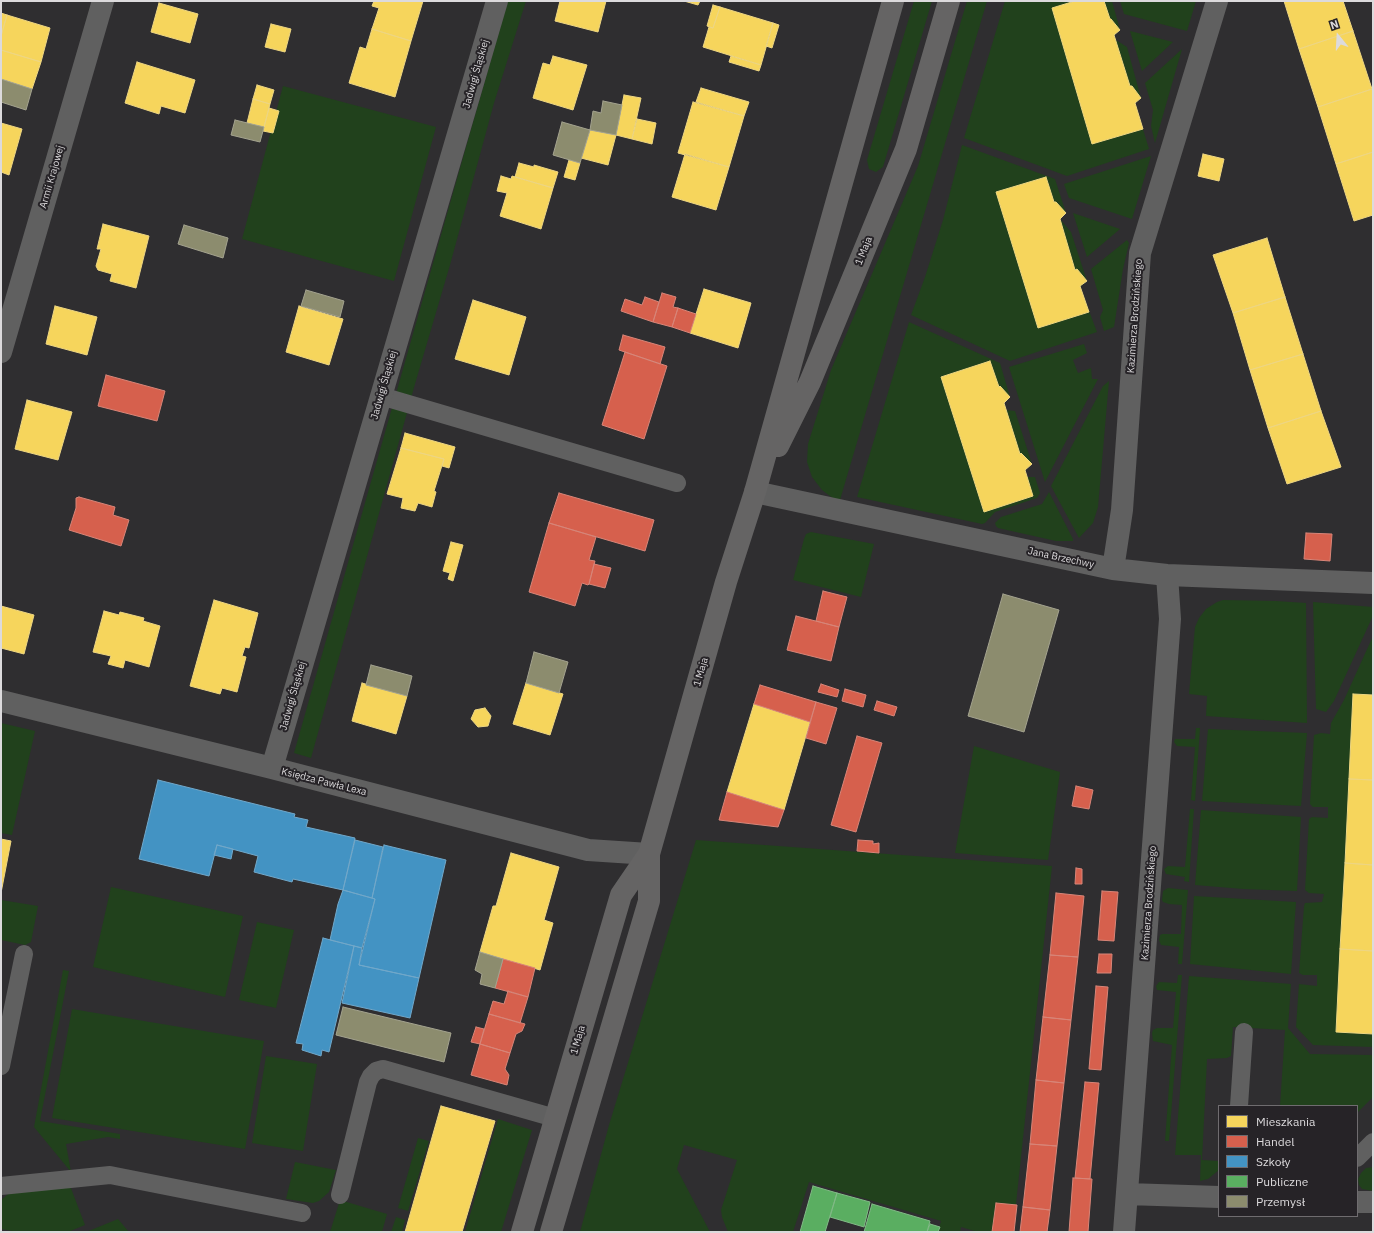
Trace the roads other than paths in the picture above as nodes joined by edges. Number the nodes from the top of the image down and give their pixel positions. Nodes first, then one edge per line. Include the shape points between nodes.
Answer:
1 (103, 1) edge
2 (497, 1) edge
3 (893, 1) edge
4 (949, 1) edge
5 (1217, 1) edge
6 (1, 352) edge
7 (381, 396) junction
8 (677, 482) dead end
9 (755, 492) junction
10 (1113, 569) junction
11 (1167, 575) junction
12 (1373, 583) edge
13 (1, 702) edge
14 (272, 768) junction
15 (649, 854) junction
16 (24, 954) dead end
17 (1244, 1032) dead end
18 (1, 1066) edge
19 (1239, 1105) edge
20 (555, 1118) junction
21 (1373, 1142) edge
22 (1358, 1157) edge
23 (1, 1186) edge
24 (1127, 1194) junction
25 (340, 1195) dead end
26 (1218, 1197) edge
27 (1358, 1202) edge
28 (1373, 1202) edge
29 (302, 1213) dead end
30 (522, 1232) edge
31 (551, 1232) edge
32 (1124, 1232) edge

1 - 6 street, Armii Krajowej
2 - 7 street, Jadwigi Śląskiej
3 - 9 main road, 1 Maja
4 - 9 main road, 1 Maja via 906,149 810,382
5 - 10 street, Kazimierza Brodzińskiego via 1140,253 1122,510
7 - 8 lane
7 - 14 street, Jadwigi Śląskiej
9 - 10 street, Jana Brzechwy
9 - 15 main road, 1 Maja via 726,582
10 - 11 street, Jana Brzechwy
11 - 12 street, Jana Brzechwy
11 - 24 street, Kazimierza Brodzińskiego via 1170,619
13 - 14 street, Księdza Pawła Lexa
14 - 15 street, Księdza Pawła Lexa via 588,850
15 - 20 main road, 1 Maja via 620,895
15 - 31 main road, 1 Maja via 649,901
16 - 18 lane
17 - 19 lane
20 - 25 lane via 383,1069 376,1071 368,1082
20 - 30 main road, 1 Maja
21 - 22 lane
23 - 29 lane via 110,1175
24 - 26 street
24 - 32 street, Kazimierza Brodzińskiego
27 - 28 street

